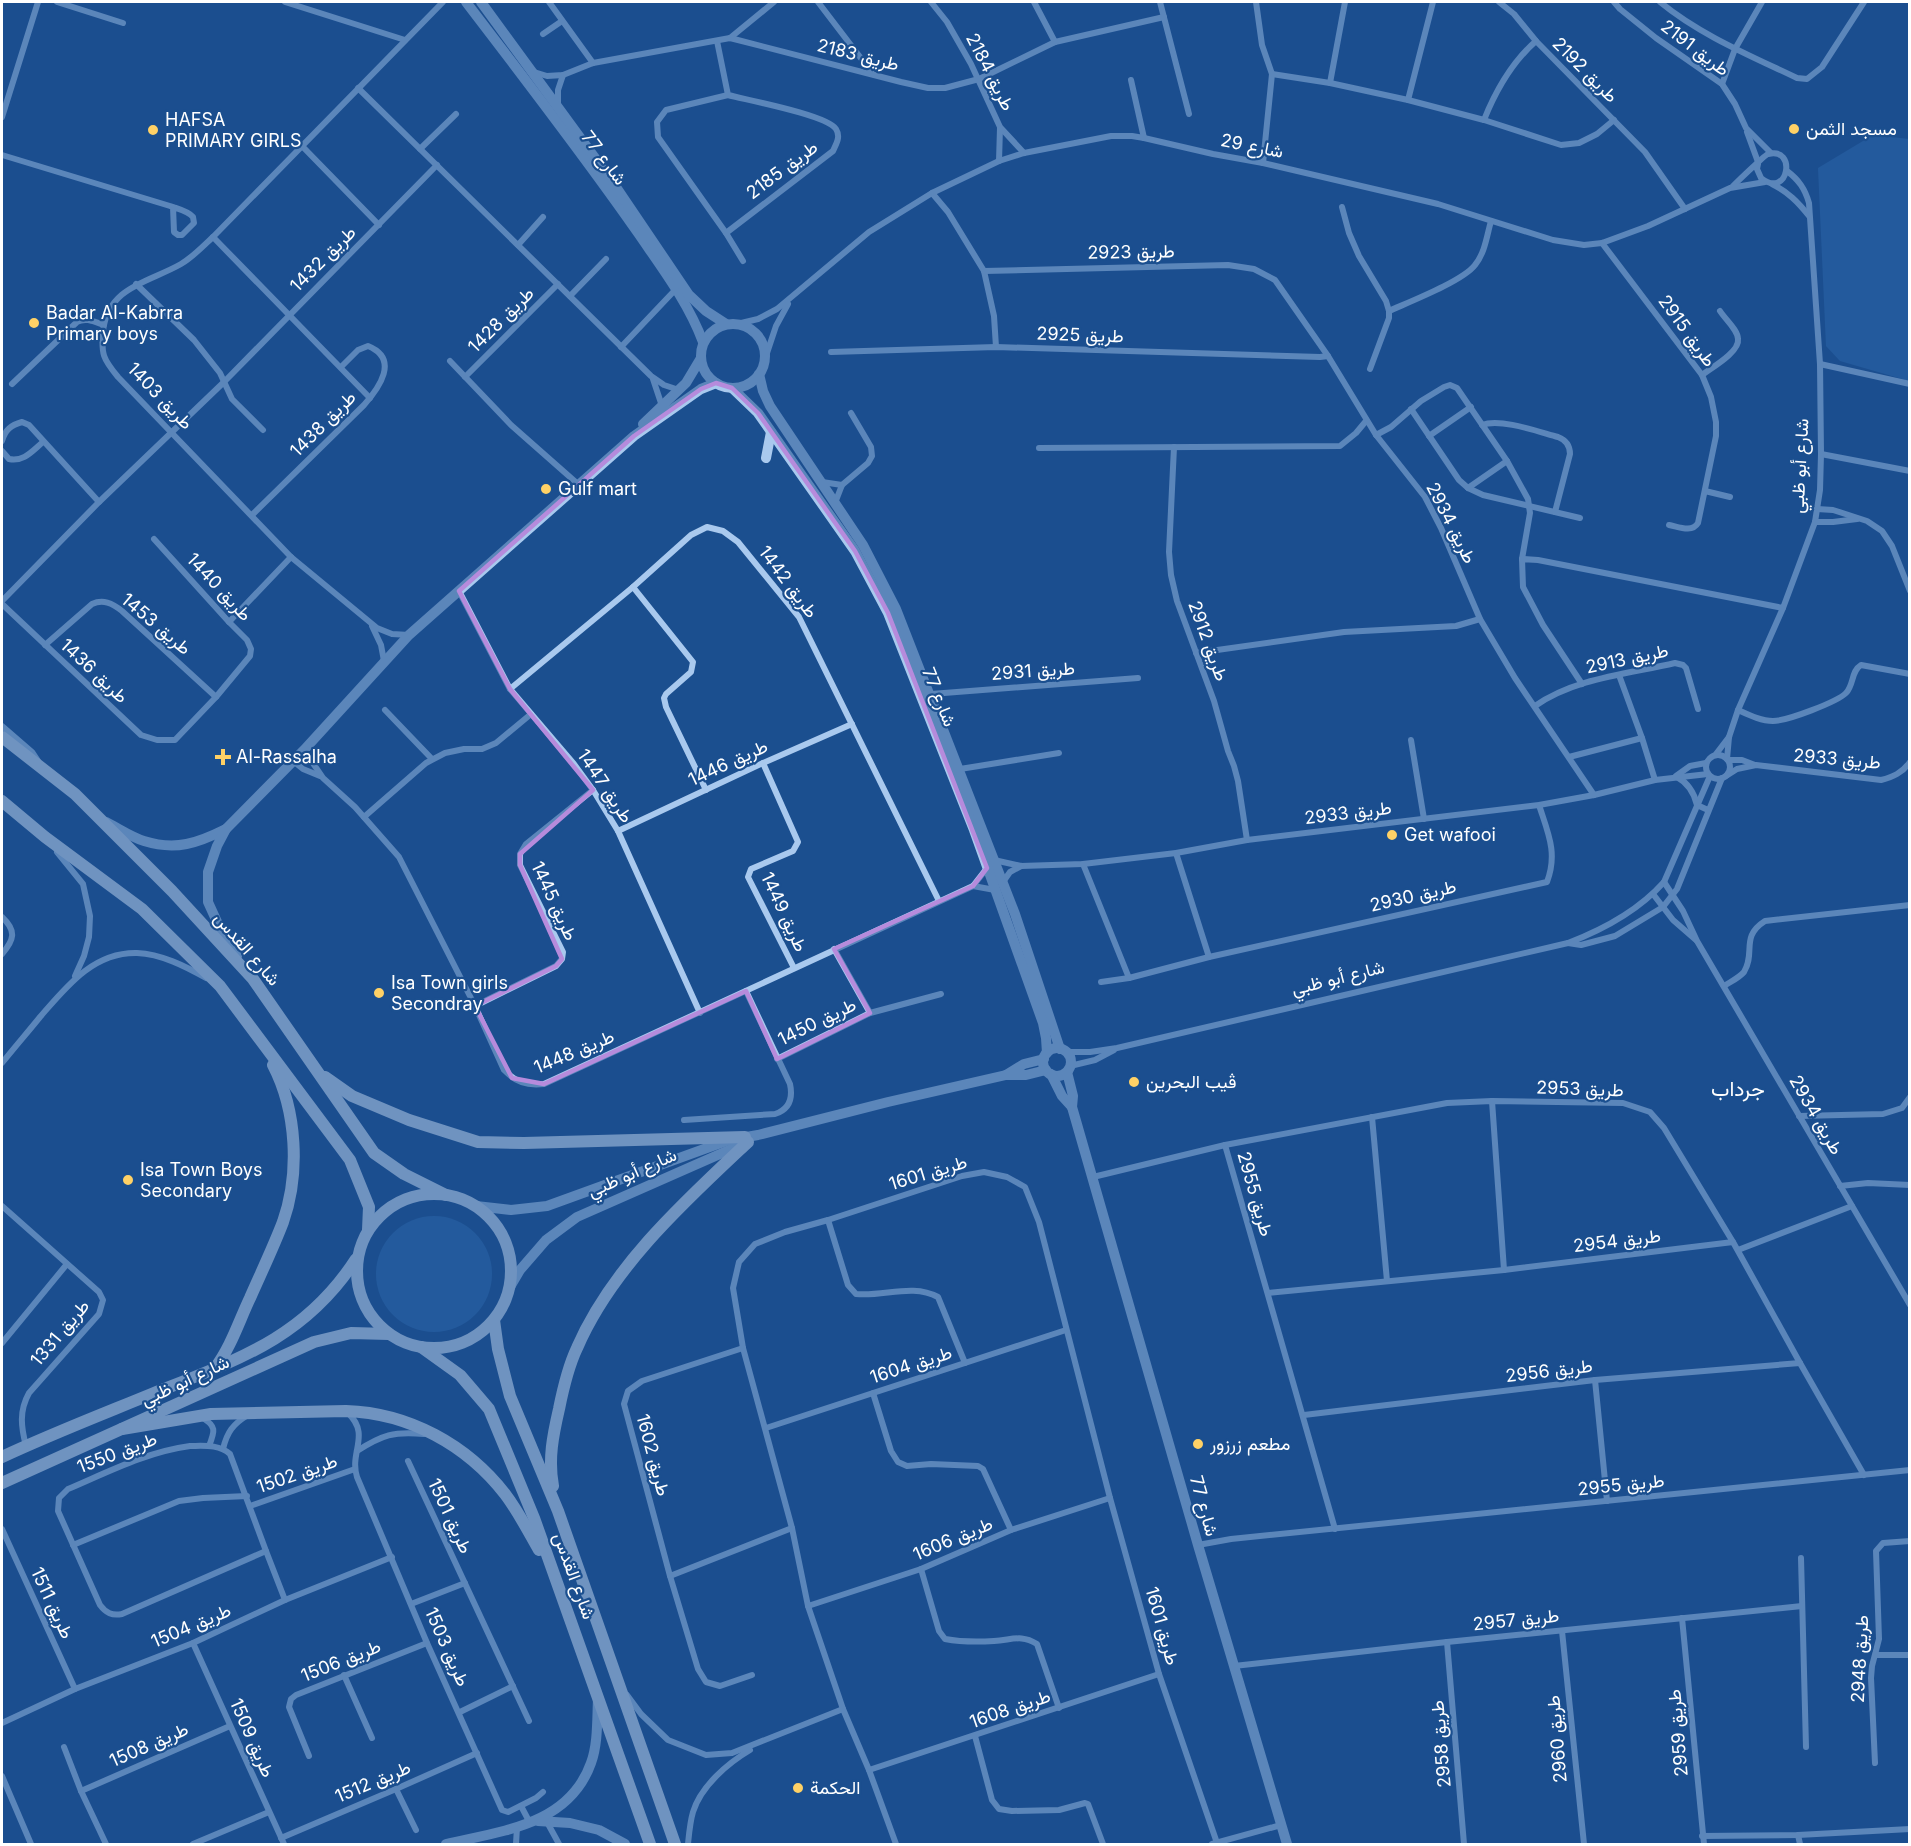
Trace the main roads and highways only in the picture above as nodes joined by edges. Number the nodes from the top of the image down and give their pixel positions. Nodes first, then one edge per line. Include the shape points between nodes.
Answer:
1 (2, 737) edge
2 (2, 801) edge
3 (262, 1043) junction
4 (318, 1071) junction
5 (446, 1195) junction
6 (368, 1230) junction
7 (358, 1255) junction
8 (494, 1320) junction
9 (389, 1334) junction
10 (421, 1347) junction
11 (214, 1369) junction
12 (122, 1429) junction
13 (2, 1457) edge
14 (2, 1483) edge
15 (558, 1511) junction
16 (556, 1581) junction
17 (650, 1845) edge
18 (675, 1845) edge

1 - 4 main road, شارع القدس via 75,794 174,894 253,979
2 - 3 main road via 142,909 220,986
3 - 6 main road via 350,1160 369,1207
3 - 11 main road via 276,1070 290,1119 294,1160 291,1190 272,1248 227,1349
4 - 5 main road, شارع القدس via 374,1153 404,1174
4 - 15 main road via 371,1104 478,1142 750,1138 667,1221 621,1273 597,1308 576,1349 552,1441 550,1470
5 - 6 main road via 428,1194 394,1205
5 - 8 main road via 476,1206 493,1222 505,1242 511,1264 510,1287
6 - 7 main road
7 - 9 main road via 362,1299 375,1322
7 - 11 main road, شارع أبو ظبي via 333,1290 302,1321 263,1346
8 - 10 main road via 480,1334 462,1343 442,1348
8 - 15 main road, شارع القدس via 510,1396
9 - 10 main road
9 - 12 main road, شارع أبو ظبي via 351,1333 314,1342
10 - 16 main road, شارع القدس via 460,1375 489,1409
11 - 13 main road, شارع أبو ظبي
12 - 14 main road, شارع أبو ظبي
12 - 16 main road via 198,1415 346,1411 412,1424 476,1462 507,1496
15 - 18 main road, شارع القدس
16 - 17 main road, شارع القدس

